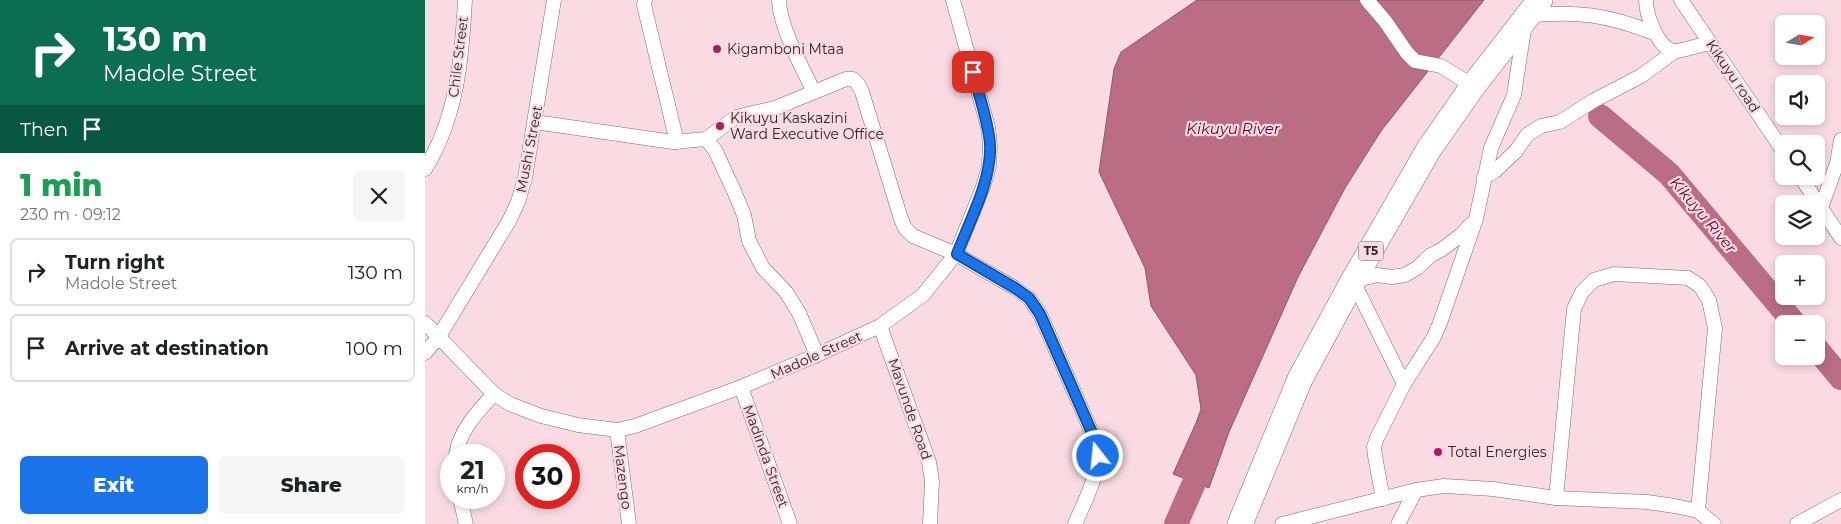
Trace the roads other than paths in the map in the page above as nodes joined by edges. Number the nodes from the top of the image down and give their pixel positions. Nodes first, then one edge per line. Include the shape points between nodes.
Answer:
1 (465, 0) edge
2 (554, 0) edge
3 (645, 0) edge
4 (779, 0) edge
5 (953, 0) edge
6 (1367, 0) edge
7 (1646, 0) edge
8 (1681, 0) edge
9 (1533, 8) edge
10 (1654, 33) junction
11 (1710, 43) junction
12 (1675, 51) junction
13 (1473, 86) junction
14 (813, 92) junction
15 (535, 122) junction
16 (706, 139) junction
17 (1775, 139) edge
18 (1841, 140) edge
19 (677, 142) junction
20 (1839, 163) edge
21 (425, 169) edge
22 (1484, 177) junction
23 (1825, 198) edge
24 (1825, 214) edge
25 (1476, 218) junction
26 (1841, 238) edge
27 (957, 254) junction
28 (1353, 282) junction
29 (425, 324) edge
30 (880, 326) junction
31 (438, 338) junction
32 (425, 353) edge
33 (817, 355) junction
34 (1404, 384) junction
35 (741, 387) junction
36 (494, 394) junction
37 (617, 430) junction
38 (459, 444) edge
39 (1416, 490) junction
40 (1556, 498) junction
41 (1383, 499) junction
42 (1841, 500) edge
43 (463, 509) edge
44 (1698, 511) junction
45 (466, 524) edge
46 (629, 524) edge
47 (790, 524) edge
48 (930, 524) edge
49 (1075, 524) edge
50 (1240, 524) edge
51 (1282, 524) edge
52 (1398, 524) edge
53 (1714, 524) edge
54 (1797, 524) edge

1 - 21 street, Chile Street via 460,68 450,113
2 - 15 street, Mushi Street
3 - 19 street
4 - 14 street via 779,11
5 - 27 street, Madole Street via 990,145 983,187
6 - 13 street via 1415,61 1441,66
7 - 10 street
8 - 11 street, Kikuyu road
9 - 10 street via 1601,16
9 - 13 highway, T5
9 - 22 street via 1514,95 1491,148
10 - 12 street via 1667,48
11 - 12 street
11 - 17 street, Kikuyu road
12 - 22 street via 1641,76 1560,122 1541,126 1527,135 1516,151
13 - 28 highway, T5 via 1429,149
14 - 16 street via 775,108 736,117
14 - 27 street via 846,79 853,79 858,84 905,228 913,236
15 - 19 street
15 - 31 street, Mushi Street via 518,202
16 - 19 street
16 - 33 street via 715,150 734,191 744,215 749,241 763,268 786,292 799,313
18 - 20 street
20 - 23 street
22 - 25 street
24 - 26 street
25 - 28 street via 1461,235 1405,275 1377,275
25 - 34 street via 1441,323
27 - 30 street, Madole Street via 923,295
27 - 49 street via 1029,298 1040,314 1096,442 1096,473
28 - 34 street
28 - 50 highway, T5 via 1299,378
29 - 31 street, Madole Street
30 - 33 street, Madole Street
30 - 48 street, Mavunde Road via 929,462 932,481
31 - 32 street, Mushi Street
31 - 36 street, Madole Street
33 - 35 street, Madole Street
34 - 41 street via 1374,447
35 - 37 street, Madole Street
35 - 47 street, Madinda Street
36 - 37 street, Madole Street via 541,416 578,426
36 - 38 street via 472,417
37 - 46 street, Mazengo
39 - 40 street via 1444,486
39 - 41 street
39 - 52 street
40 - 44 street via 1647,502
40 - 44 street via 1575,309 1582,292 1594,280 1614,274 1687,278 1700,286 1709,300 1715,328
41 - 51 street
42 - 54 street
43 - 45 street
44 - 53 street

